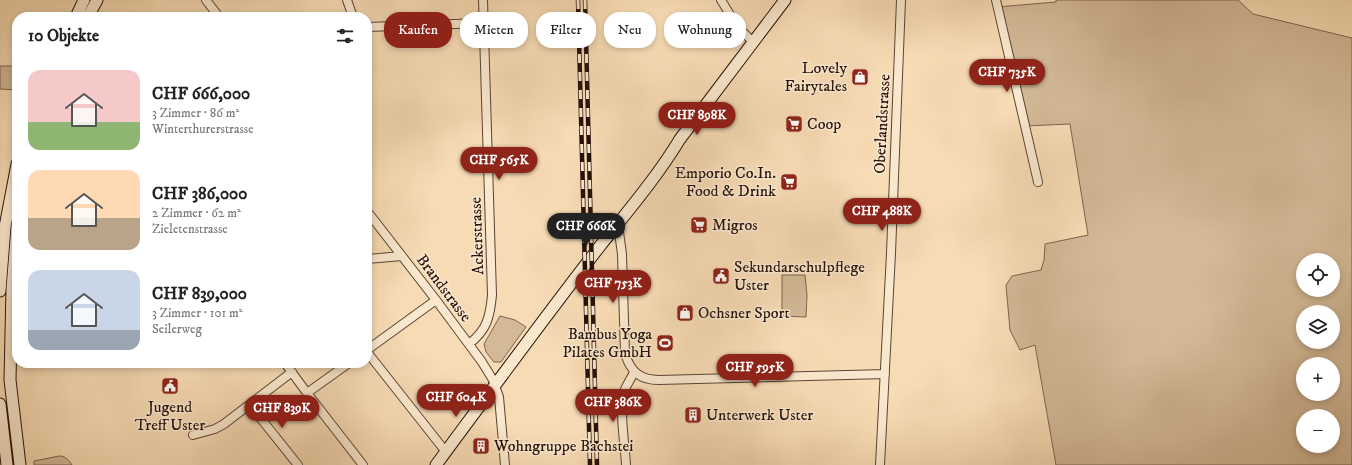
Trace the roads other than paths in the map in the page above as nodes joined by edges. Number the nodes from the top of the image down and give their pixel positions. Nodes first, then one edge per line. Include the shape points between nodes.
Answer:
1 (84, 0) edge
2 (97, 0) edge
3 (206, 0) edge
4 (347, 0) edge
5 (483, 0) edge
6 (721, 0) edge
7 (785, 0) edge
8 (901, 0) edge
9 (996, 0) edge
10 (78, 12) edge
11 (91, 12) edge
12 (215, 12) edge
13 (351, 12) edge
14 (484, 12) edge
15 (460, 24) edge
16 (372, 27) edge
17 (754, 42) junction
18 (485, 48) edge
19 (1038, 182) dead end
20 (12, 186) edge
21 (372, 217) edge
22 (618, 225) junction
23 (3, 227) edge
24 (402, 256) junction
25 (372, 259) edge
26 (0, 292) edge
27 (436, 300) junction
28 (12, 334) edge
29 (469, 344) junction
30 (372, 347) edge
31 (372, 357) edge
32 (289, 368) edge
33 (342, 368) edge
34 (292, 372) junction
35 (634, 372) junction
36 (885, 374) junction
37 (496, 385) junction
38 (307, 393) junction
39 (0, 404) edge
40 (250, 405) junction
41 (193, 435) dead end
42 (446, 452) junction
43 (7, 465) edge
44 (20, 465) edge
45 (298, 465) edge
46 (363, 465) edge
47 (436, 465) edge
48 (505, 465) edge
49 (626, 465) edge
50 (880, 465) edge

1 - 10 main road
2 - 11 main road
3 - 12 street
4 - 13 street
5 - 14 street, Ackerstrasse
6 - 17 street via 737,26
7 - 17 main road
8 - 36 street, Oberlandstrasse
9 - 19 street
15 - 16 street
17 - 22 main road
18 - 29 street, Ackerstrasse via 492,295 488,322
20 - 23 main road
21 - 24 street, Brandstrasse
22 - 35 street via 622,254 624,349 627,361
22 - 37 main road
23 - 26 main road
24 - 25 street
24 - 27 street, Brandstrasse
27 - 29 street, Brandstrasse
27 - 30 street
28 - 44 main road via 10,380
29 - 37 street, Brandstrasse
31 - 42 street
32 - 34 street
33 - 38 street
34 - 38 street
34 - 40 street
35 - 36 street via 646,379 659,380
35 - 49 street via 624,397
36 - 50 street, Oberlandstrasse
37 - 42 main road
37 - 48 street
38 - 46 street
39 - 43 main road
40 - 41 street via 215,429
40 - 45 street
42 - 47 main road

